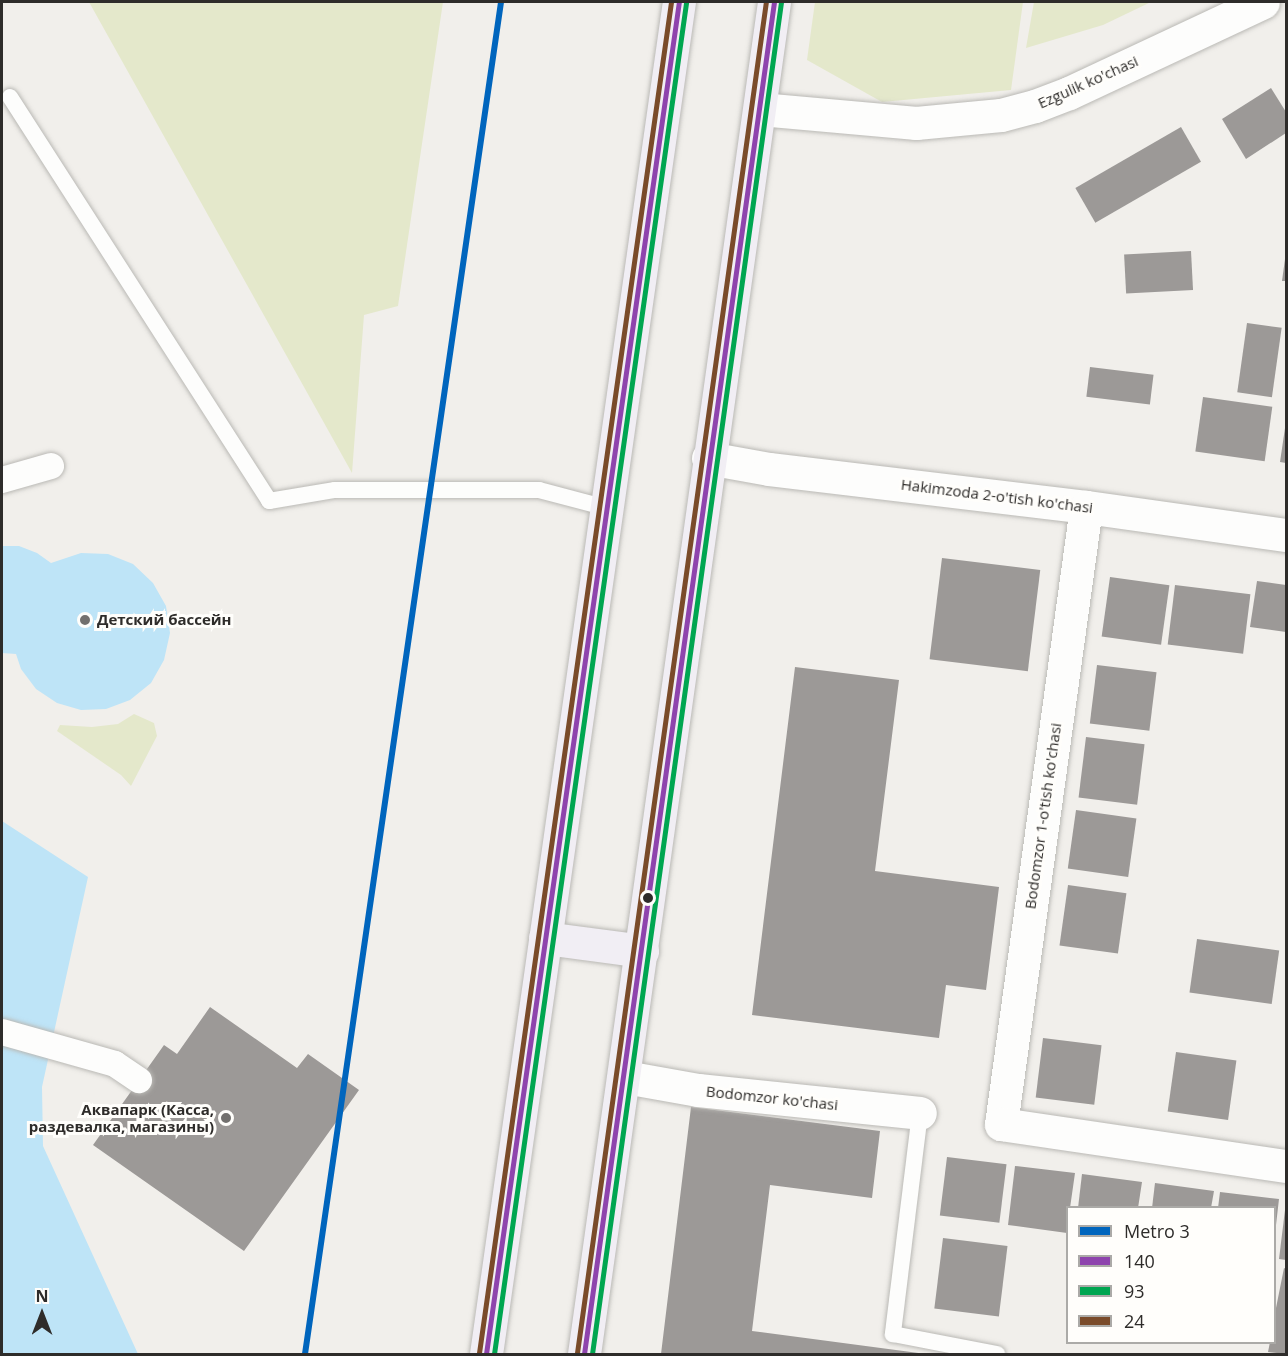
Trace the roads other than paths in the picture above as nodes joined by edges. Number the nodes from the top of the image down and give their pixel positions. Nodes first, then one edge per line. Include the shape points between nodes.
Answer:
1 (679, 2) edge
2 (774, 2) edge
3 (1263, 2) edge
4 (10, 97) dead end
5 (760, 110) junction
6 (708, 458) junction
7 (51, 466) dead end
8 (2, 480) edge
9 (607, 507) junction
10 (1086, 507) junction
11 (1287, 535) edge
12 (545, 938) junction
13 (642, 951) junction
14 (2, 1032) edge
15 (625, 1077) junction
16 (140, 1080) dead end
17 (920, 1113) joint
18 (1287, 1166) edge
19 (486, 1354) edge
20 (584, 1354) edge
21 (997, 1354) edge

1 - 9 main road
2 - 5 main road
3 - 5 street, Ezgulik ko'chasi via 1069,93 1001,115 916,123
4 - 9 lane via 269,501 335,490 539,490
5 - 6 main road
6 - 10 street, Hakimzoda 2-o'tish ko'chasi via 769,469
6 - 13 main road
7 - 8 street
9 - 12 main road
10 - 11 street, Hakimzoda 2-o'tish ko'chasi
10 - 18 street, Bodomzor 1-o'tish ko'chasi via 1003,1125
12 - 13 main road
12 - 19 main road
13 - 15 main road
14 - 16 street via 115,1064
15 - 17 street, Bodomzor ko'chasi via 698,1090
15 - 20 main road
17 - 21 lane via 893,1334

